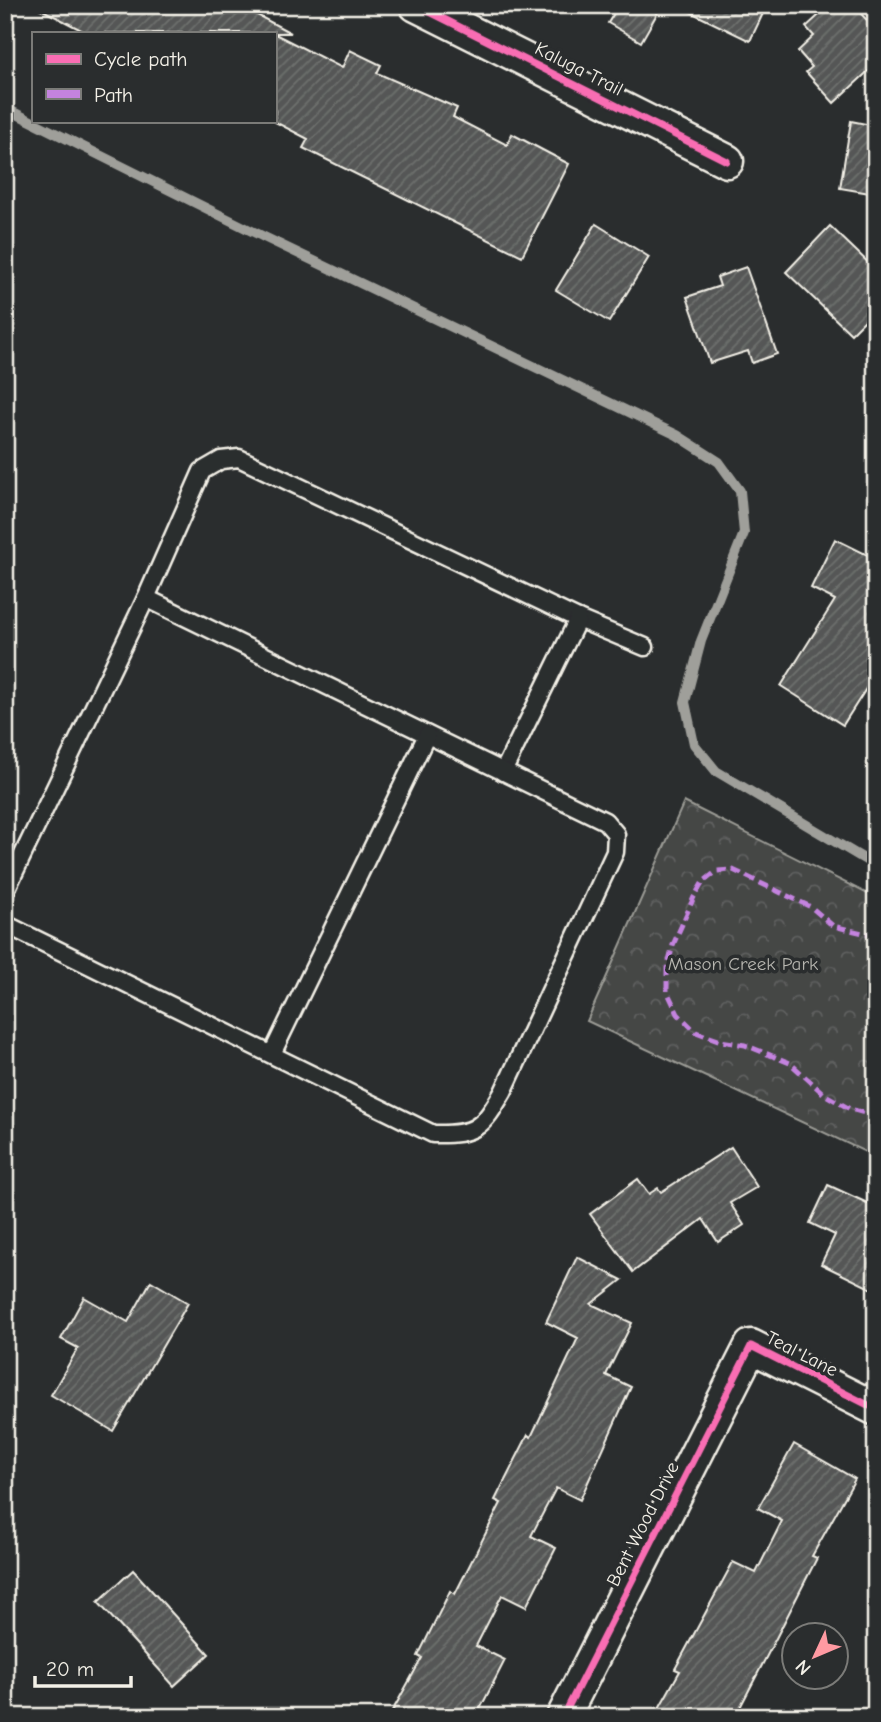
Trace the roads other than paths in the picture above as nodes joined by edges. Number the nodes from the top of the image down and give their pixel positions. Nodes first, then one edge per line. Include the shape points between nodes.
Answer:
1 (416, 5) edge
2 (727, 161) dead end
3 (146, 598) junction
4 (578, 619) junction
5 (645, 647) dead end
6 (427, 735) junction
7 (503, 772) junction
8 (5, 892) edge
9 (5, 924) edge
10 (272, 1054) junction
11 (751, 1346) joint
12 (876, 1409) edge
13 (564, 1717) edge

1 - 2 street, Kaluga Trail
3 - 4 lane via 202,471 221,460 239,458
3 - 6 lane
3 - 8 lane
4 - 5 lane
4 - 7 lane
6 - 7 lane
6 - 10 lane
7 - 10 lane via 605,821 615,834 615,852 485,1123 459,1135 433,1134
9 - 10 lane
11 - 12 street, Teal Lane
11 - 13 street, Bent Wood Drive

